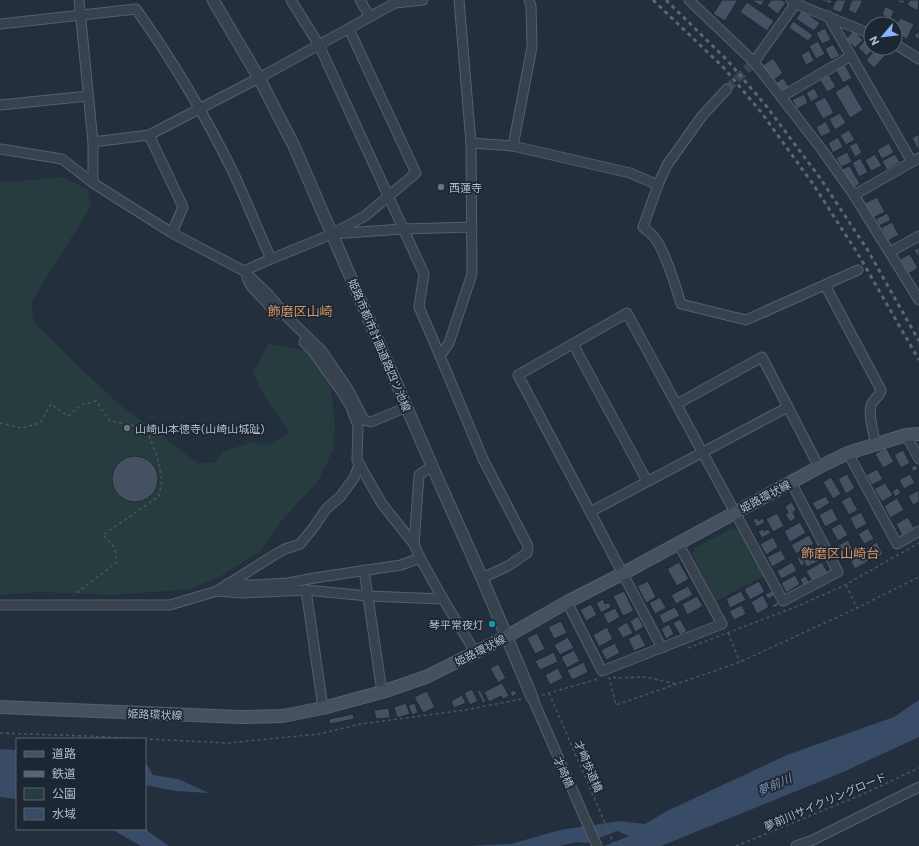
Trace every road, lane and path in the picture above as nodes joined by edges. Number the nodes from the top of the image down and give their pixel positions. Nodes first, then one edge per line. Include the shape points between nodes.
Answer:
1 (78, 0) edge
2 (214, 0) edge
3 (291, 0) edge
4 (360, 0) edge
5 (423, 0) edge
6 (459, 0) edge
7 (529, 0) edge
8 (690, 0) edge
9 (795, 1) edge
10 (80, 15) junction
11 (828, 16) junction
12 (370, 17) junction
13 (0, 24) edge
14 (349, 29) junction
15 (863, 31) edge
16 (319, 45) junction
17 (903, 49) edge
18 (851, 56) junction
19 (919, 59) edge
20 (754, 62) junction
21 (259, 78) junction
22 (727, 89) tunnel mouth
23 (88, 96) junction
24 (781, 97) junction
25 (0, 105) edge
26 (200, 109) junction
27 (149, 135) junction
28 (93, 142) junction
29 (471, 143) junction
30 (513, 146) junction
31 (0, 149) edge
32 (915, 160) edge
33 (93, 183) junction
34 (658, 185) junction
35 (854, 195) junction
36 (389, 196) junction
37 (472, 227) junction
38 (402, 229) junction
39 (172, 233) junction
40 (332, 234) junction
41 (919, 236) edge
42 (890, 252) junction
43 (271, 259) junction
44 (858, 270) dead end
45 (244, 271) junction
46 (825, 285) junction
47 (919, 300) edge
48 (573, 344) junction
49 (440, 356) junction
50 (677, 404) junction
51 (407, 407) junction
52 (788, 407) junction
53 (0, 423) edge
54 (919, 434) edge
55 (906, 435) junction
56 (876, 444) junction
57 (703, 452) junction
58 (848, 453) junction
59 (919, 458) edge
60 (359, 465) junction
61 (432, 466) junction
62 (819, 467) junction
63 (647, 481) junction
64 (791, 482) junction
65 (590, 512) junction
66 (735, 512) junction
67 (919, 531) edge
68 (678, 543) junction
69 (919, 543) edge
70 (414, 544) junction
71 (420, 558) junction
72 (364, 570) junction
73 (622, 574) junction
74 (919, 577) edge
75 (482, 578) junction
76 (227, 584) junction
77 (845, 585) junction
78 (288, 587) junction
79 (306, 590) junction
80 (217, 591) junction
81 (368, 596) junction
82 (443, 600) junction
83 (567, 602) junction
84 (0, 605) edge
85 (69, 606) junction
86 (857, 608) junction
87 (728, 633) junction
88 (506, 637) junction
89 (662, 648) junction
90 (684, 650) dead end
91 (475, 652) junction
92 (740, 662) junction
93 (616, 673) dead end
94 (609, 676) junction
95 (678, 685) junction
96 (382, 692) junction
97 (549, 693) junction
98 (532, 697) junction
99 (0, 707) edge
100 (322, 708) junction
101 (0, 733) edge
102 (126, 738) edge
103 (146, 739) edge
104 (919, 768) edge
105 (919, 788) edge
106 (815, 843) edge
107 (597, 846) edge
108 (614, 846) edge
109 (736, 846) edge
110 (796, 846) edge

1 - 10 street
2 - 21 street, 姫路市都市計画道路四ツ池線
3 - 16 street
4 - 12 street
5 - 12 street via 395,3
6 - 29 street
7 - 30 street via 532,47
8 - 20 street
9 - 11 street
9 - 20 street
10 - 13 street
10 - 23 street
10 - 26 street via 136,9 165,50
11 - 15 street
11 - 18 street
12 - 14 street
14 - 16 street
14 - 36 street via 416,173
16 - 21 street
16 - 36 street
17 - 19 street
18 - 24 street
18 - 32 street
20 - 24 street
21 - 26 street
21 - 40 street, 姫路市都市計画道路四ツ池線 via 294,146
22 - 34 street via 702,116 671,158
23 - 25 street
23 - 28 street
24 - 35 street
26 - 27 street
26 - 43 street via 233,172
27 - 28 street
27 - 39 street via 183,208
28 - 33 street
29 - 30 street
29 - 37 street
30 - 34 street via 630,174
31 - 33 street via 62,159
32 - 35 street
33 - 39 street
34 - 46 street via 643,226 655,237 662,250 681,304 746,320
35 - 42 street
36 - 38 street
36 - 40 street via 365,216
37 - 38 street
37 - 49 street via 472,274 449,343
38 - 40 street
38 - 49 street via 424,274 419,307
39 - 45 street
40 - 43 street
40 - 51 street, 姫路市都市計画道路四ツ池線
41 - 42 street
42 - 47 street
43 - 45 street
44 - 46 street
45 - 51 street via 322,351 348,389 364,420 371,422
45 - 60 street via 251,286 312,350 348,402 358,426
46 - 56 street via 881,390 871,407
48 - 50 street via 627,313
48 - 63 street
48 - 65 street via 518,375
49 - 75 street via 483,459 528,546 527,553 508,566
50 - 52 street via 762,357
50 - 57 street
51 - 61 street, 姫路市都市計画道路四ツ池線
52 - 57 street
52 - 62 street
53 - 85 path via 22,428 40,423 51,404 68,416 81,405 96,401 110,421 146,428 158,459 162,481 159,496 103,535 114,547 117,562 75,594
54 - 55 main road, 姫路環状線
55 - 56 main road, 姫路環状線
55 - 59 street
56 - 58 main road, 姫路環状線
57 - 63 street
57 - 66 street
58 - 62 main road, 姫路環状線
58 - 67 street via 897,544
60 - 70 street via 382,504
60 - 76 street via 354,478 340,497 326,509 300,544 285,549
61 - 70 street via 419,475
61 - 75 street, 姫路市都市計画道路四ツ池線
62 - 64 main road, 姫路環状線
63 - 65 street
64 - 66 main road, 姫路環状線
64 - 66 street via 838,572 783,601
65 - 73 street
66 - 68 main road, 姫路環状線
68 - 73 main road, 姫路環状線
68 - 89 street via 722,624
69 - 77 path
70 - 71 street
71 - 72 street via 401,565
71 - 82 street
72 - 78 street
72 - 81 street
73 - 83 main road, 姫路環状線
73 - 89 street
74 - 86 path
75 - 88 street, 姫路市都市計画道路四ツ池線
76 - 78 street
76 - 80 street
77 - 86 path
77 - 87 path
78 - 79 street
78 - 80 street via 241,593
79 - 81 street
79 - 100 street
80 - 85 street via 170,604
81 - 82 street
81 - 96 street
82 - 91 street
83 - 88 main road, 姫路環状線
83 - 89 street via 602,671
84 - 85 street
86 - 92 path
87 - 90 path
87 - 92 path
88 - 91 main road, 姫路環状線
88 - 98 street, 姫路市都市計画道路四ツ池線
91 - 96 main road, 姫路環状線 via 426,677
92 - 95 path
93 - 94 path
94 - 95 path via 646,677
94 - 95 path via 616,705
94 - 97 path
96 - 100 main road, 姫路環状線
97 - 98 path
97 - 108 path, 才崎歩道橋
98 - 103 path via 465,710 361,724 319,734 227,743
98 - 107 street, 才崎橋
99 - 100 main road, 姫路環状線 via 240,717 283,716
101 - 102 path
104 - 109 path, 夢前川サイクリングロード
105 - 106 street
106 - 110 street

